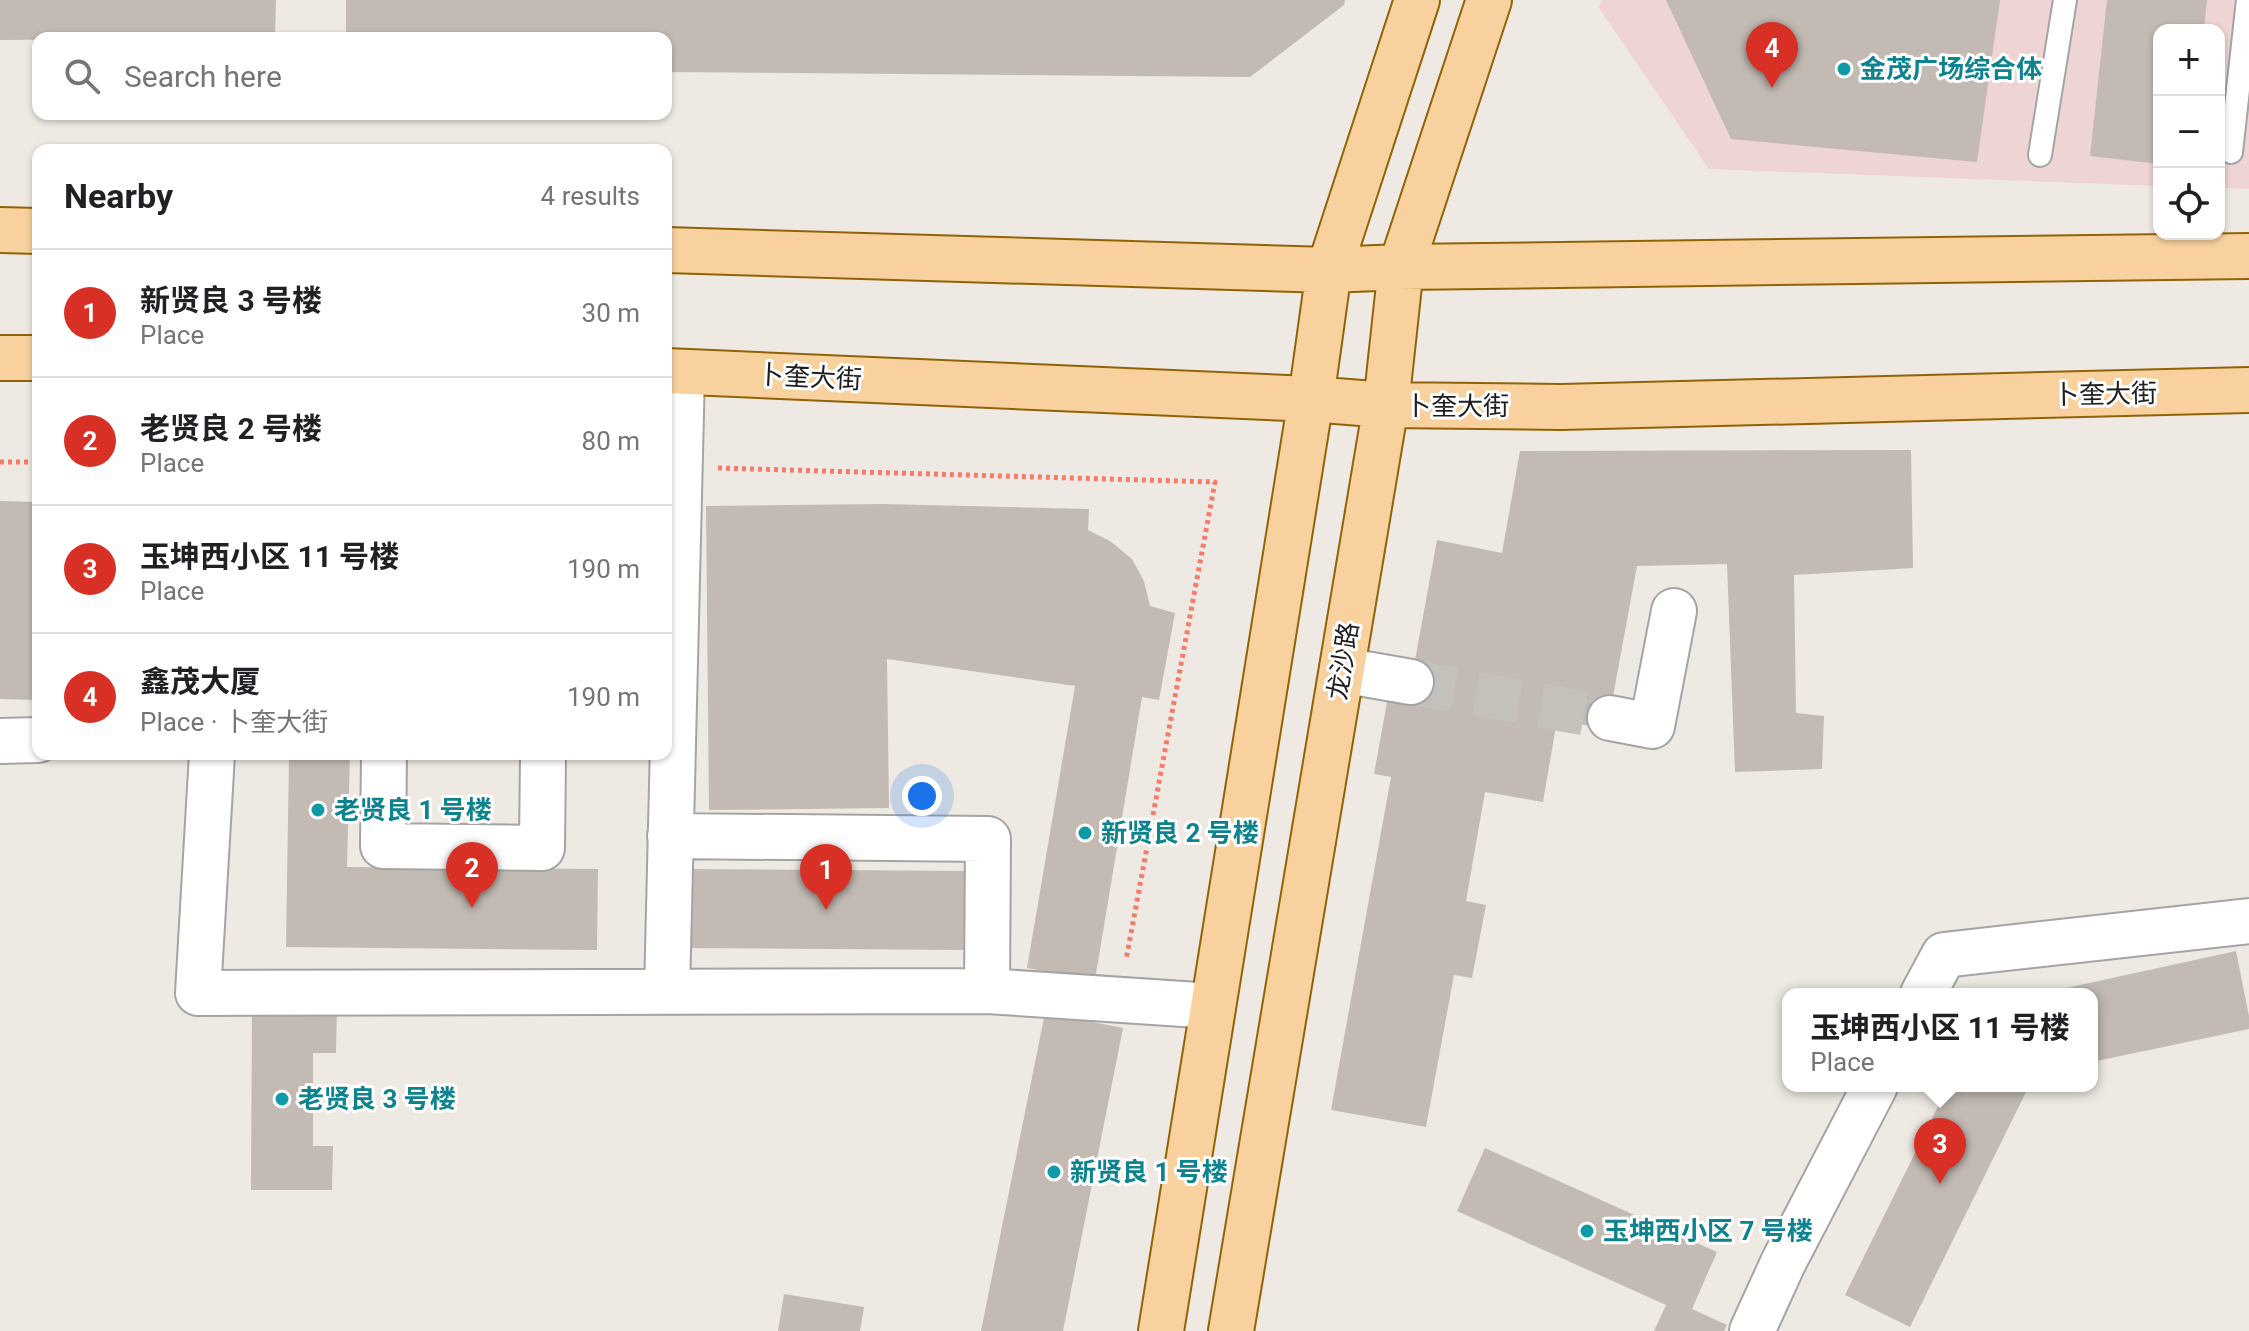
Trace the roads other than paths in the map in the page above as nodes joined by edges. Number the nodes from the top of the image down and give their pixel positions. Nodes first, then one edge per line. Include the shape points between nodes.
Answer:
1 (1417, 0) edge
2 (1489, 0) edge
3 (2065, 0) edge
4 (2248, 0) edge
5 (2231, 152) dead end
6 (2040, 155) dead end
7 (0, 230) edge
8 (32, 231) edge
9 (672, 250) edge
10 (2249, 256) edge
11 (1401, 267) junction
12 (1329, 270) junction
13 (0, 358) edge
14 (32, 358) edge
15 (674, 371) edge
16 (2249, 390) edge
17 (1311, 399) junction
18 (1386, 405) junction
19 (1674, 611) dead end
20 (1342, 670) junction
21 (1411, 682) tunnel mouth
22 (1610, 718) tunnel mouth
23 (32, 740) edge
24 (0, 741) edge
25 (212, 760) edge
26 (384, 760) edge
27 (543, 760) edge
28 (670, 836) junction
29 (2249, 921) edge
30 (1926, 988) edge
31 (987, 991) junction
32 (667, 992) junction
33 (1213, 1006) junction
34 (1872, 1092) edge
35 (1161, 1331) edge
36 (1231, 1331) edge
37 (1752, 1331) edge

1 - 12 main road
2 - 11 main road, 龙沙路
3 - 6 lane
4 - 5 lane
7 - 8 main road
9 - 12 main road
10 - 11 main road
11 - 12 main road
11 - 18 main road, 龙沙路
12 - 17 main road
13 - 14 main road
15 - 17 main road, 卜奎大街
15 - 28 street via 680,467
16 - 18 main road, 卜奎大街 via 1561,407
17 - 18 main road, 卜奎大街
17 - 33 main road
18 - 20 main road, 龙沙路
19 - 22 street via 1652,726
20 - 21 street
20 - 36 main road, 龙沙路
23 - 24 street
25 - 32 street via 198,993
26 - 27 street via 383,846 542,848
28 - 31 street via 988,839
28 - 32 street
29 - 30 street via 1944,955
31 - 32 street
31 - 33 street
33 - 35 main road
34 - 37 street

